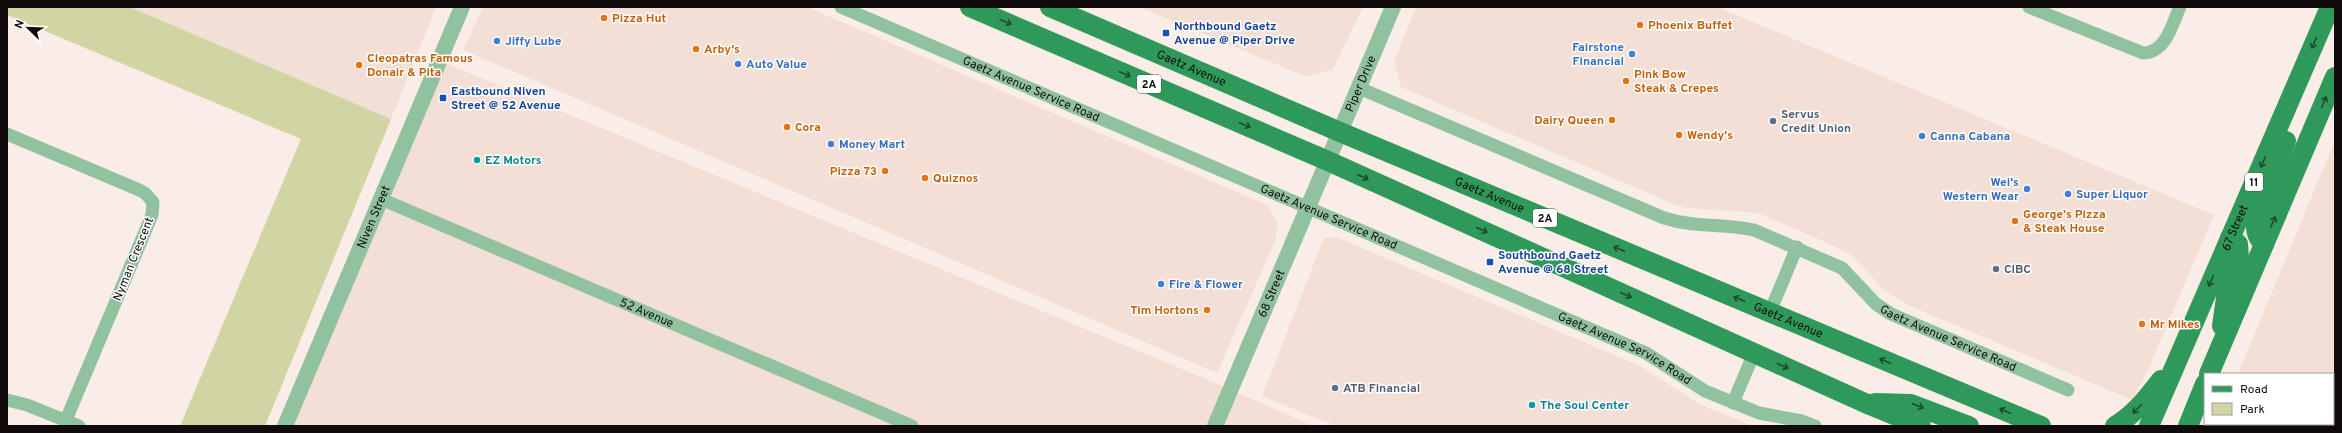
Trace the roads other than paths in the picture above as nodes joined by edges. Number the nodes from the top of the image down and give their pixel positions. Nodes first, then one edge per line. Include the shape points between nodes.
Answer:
1 (462, 7) edge
2 (841, 7) edge
3 (970, 7) edge
4 (1050, 7) edge
5 (1393, 7) edge
6 (2028, 7) edge
7 (2180, 7) edge
8 (2330, 7) edge
9 (2300, 77) junction
10 (2335, 77) edge
11 (1359, 88) junction
12 (1340, 132) junction
13 (7, 134) edge
14 (1328, 161) junction
15 (381, 199) junction
16 (1307, 209) junction
17 (2230, 238) junction
18 (2264, 244) junction
19 (1797, 247) junction
20 (1770, 312) junction
21 (2221, 346) junction
22 (1754, 353) junction
23 (2179, 356) junction
24 (2209, 373) edge
25 (2068, 390) dead end
26 (2202, 392) edge
27 (7, 400) edge
28 (1733, 403) junction
29 (1865, 403) junction
30 (66, 420) junction
31 (79, 426) edge
32 (285, 426) edge
33 (912, 426) edge
34 (1215, 426) edge
35 (1815, 426) edge
36 (1920, 426) edge
37 (1969, 426) edge
38 (2041, 426) edge
39 (2115, 426) edge
40 (2149, 426) edge
41 (2188, 426) edge
42 (2199, 426) edge

1 - 15 street, Niven Street
2 - 16 street, Gaetz Avenue Service Road
3 -> 14 main road, 2A
4 - 12 main road, Gaetz Avenue / 2A
5 - 11 street, Piper Drive
6 - 7 street via 2143,53 2154,51 2164,43
8 -> 9 main road, 67 Street / 11
9 -> 17 main road, 67 Street / 11
9 - 18 main road via 2293,124 2255,223 2257,236
18 -> 10 main road
11 - 12 street, Piper Drive
11 - 19 street, Gaetz Avenue Service Road via 1664,218 1691,225 1741,227
12 - 14 street, Piper Drive
20 -> 12 main road, Gaetz Avenue / 2A
13 - 30 street, Nyman Crescent via 137,189 153,202 152,214
14 - 16 street, 68 Street
14 -> 22 main road, 2A
15 - 32 street, Niven Street
15 - 33 street, 52 Avenue
16 - 28 street, Gaetz Avenue Service Road via 1646,353 1701,388
16 - 34 street, 68 Street
17 - 21 main road via 2238,244 2240,253 2224,301
17 -> 23 main road, 67 Street / 11
18 - 21 main road
19 - 20 street
19 - 25 street, Gaetz Avenue Service Road via 1842,268 1876,304 1891,314
38 -> 20 main road, Gaetz Avenue / 2A
21 - 24 main road
22 - 28 street
22 -> 29 main road, 2A
23 -> 39 main road via 2142,405 2128,419
23 - 40 main road, 67 Street / 11
26 - 41 main road
26 - 42 main road
27 - 30 street via 28,405
28 - 35 street, Gaetz Avenue Service Road via 1759,414 1802,421
29 - 36 main road, 2A
29 -> 37 main road via 1911,404
30 - 31 street

